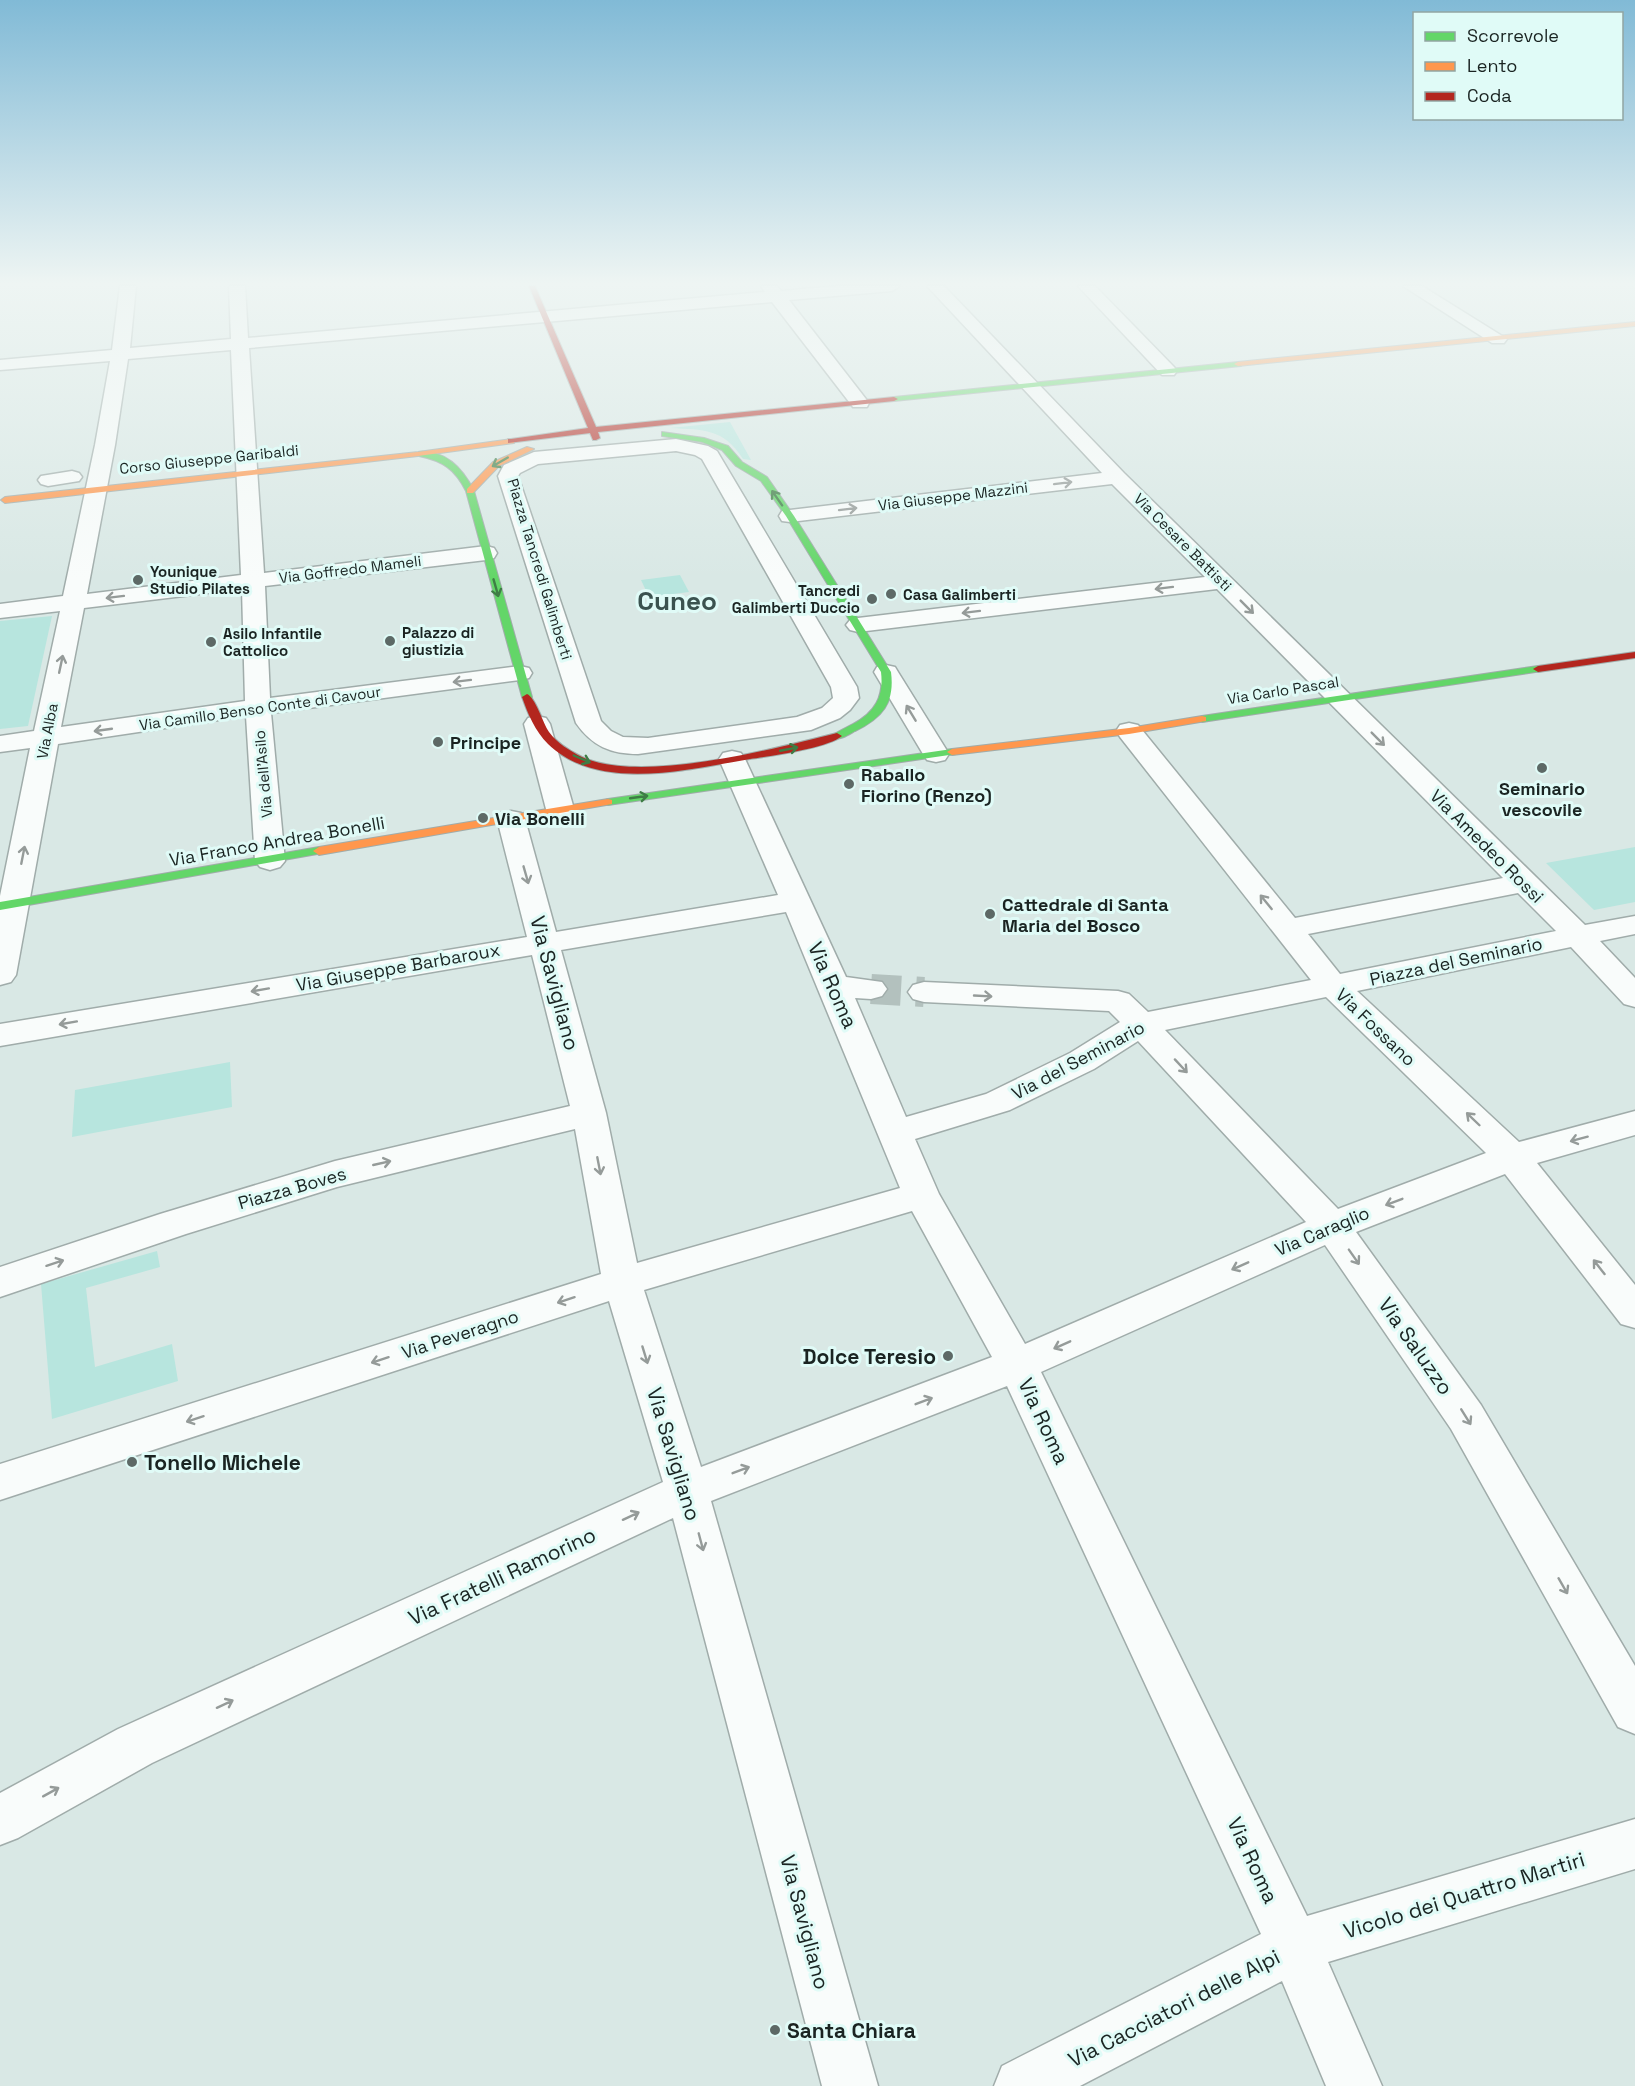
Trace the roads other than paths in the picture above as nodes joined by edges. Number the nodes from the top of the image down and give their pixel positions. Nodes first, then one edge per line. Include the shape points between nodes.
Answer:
1 (117, 383) edge
2 (241, 383) edge
3 (576, 383) edge
4 (845, 383) edge
5 (1027, 383) edge
6 (1054, 383) edge
7 (1030, 386) junction
8 (860, 403) junction
9 (755, 413) junction
10 (743, 430) dead end
11 (595, 434) junction
12 (418, 454) junction
13 (246, 471) junction
14 (72, 477) dead end
15 (1117, 477) junction
16 (48, 480) dead end
17 (98, 488) junction
18 (470, 491) junction
19 (2, 499) edge
20 (790, 516) junction
21 (486, 553) junction
22 (253, 581) junction
23 (1222, 582) junction
24 (73, 602) junction
25 (0, 611) edge
26 (858, 625) junction
27 (1635, 655) edge
28 (886, 672) junction
29 (520, 673) junction
30 (1337, 698) junction
31 (258, 707) junction
32 (537, 724) junction
33 (786, 727) joint
34 (1129, 731) junction
35 (46, 738) junction
36 (0, 744) edge
37 (936, 754) junction
38 (737, 770) junction
39 (560, 809) junction
40 (512, 819) junction
41 (270, 861) junction
42 (1524, 883) junction
43 (796, 901) junction
44 (7, 905) edge
45 (1635, 925) edge
46 (1287, 928) junction
47 (1578, 936) junction
48 (545, 942) junction
49 (0, 975) edge
50 (1333, 986) junction
51 (924, 992) tunnel mouth
52 (1635, 998) edge
53 (1141, 1024) junction
54 (0, 1035) edge
55 (589, 1113) junction
56 (1635, 1123) edge
57 (896, 1132) junction
58 (1512, 1157) junction
59 (921, 1194) junction
60 (1332, 1226) junction
61 (0, 1282) edge
62 (622, 1282) junction
63 (1635, 1313) edge
64 (1017, 1365) junction
65 (0, 1482) edge
66 (687, 1491) junction
67 (1635, 1711) edge
68 (0, 1820) edge
69 (1635, 1844) edge
70 (1294, 1946) junction
71 (850, 2086) edge
72 (1022, 2086) edge
73 (1354, 2086) edge

1 - 17 street, Via Alba
2 - 13 street, Via dell'Asilo
3 - 11 street
4 - 8 street
5 - 7 street, Via Cesare Battisti
6 - 7 street, Piazza Tancredi Galimberti
7 - 8 street, Piazza Tancredi Galimberti
7 - 15 street, Via Cesare Battisti
8 - 9 street, Piazza Tancredi Galimberti
9 - 10 street via 744,421
9 - 11 street, Piazza Tancredi Galimberti
11 - 12 street, Piazza Tancredi Galimberti
11 -> 18 street, Piazza Tancredi Galimberti via 520,452 497,462
20 -> 11 street, Piazza Tancredi Galimberti via 764,472 739,464 725,448 704,440 651,434
12 - 13 street, Corso Giuseppe Garibaldi
12 - 18 street via 440,458 460,468
13 - 17 street, Corso Giuseppe Garibaldi
13 - 22 street, Via dell'Asilo
14 - 16 street
20 -> 15 street, Via Giuseppe Mazzini
15 - 23 street, Via Cesare Battisti
17 - 19 street, Corso Giuseppe Garibaldi
17 - 24 street, Via Alba
18 - 21 street
20 - 26 street, Piazza Tancredi Galimberti
21 - 22 street, Via Goffredo Mameli
21 -> 29 street
22 -> 24 street, Via Goffredo Mameli
22 - 31 street, Via dell'Asilo
23 -> 26 street
23 -> 30 street, Via Cesare Battisti
24 - 25 street, Via Goffredo Mameli
35 -> 24 street, Via Alba
26 - 28 street, Piazza Tancredi Galimberti
27 - 30 street, Via Carlo Pascal
37 -> 28 street, Piazza Tancredi Galimberti
38 -> 28 street via 829,739 875,714 887,698
29 -> 31 street, Via Camillo Benso Conte di Cavour
29 - 32 street
30 - 34 street, Via Carlo Pascal
30 -> 42 street, Via Amedeo Rossi
31 -> 35 street, Via Camillo Benso Conte di Cavour
31 - 41 street, Via dell'Asilo
32 -> 38 street via 551,741 589,763 652,770
32 - 39 street
33 - 33 street, Piazza Tancredi Galimberti via 648,747 613,744 598,736 589,723 574,678 508,476 511,470 545,456 658,446 688,446 710,455 844,687 846,698 831,713
34 - 37 street, Via Carlo Pascal
46 -> 34 street, Via Fossano
35 - 36 street, Via Camillo Benso Conte di Cavour
44 -> 35 street, Via Alba
37 - 38 street
39 -> 38 street
38 - 43 street, Via Roma
39 - 40 street, Via Franco Andrea Bonelli
40 - 41 street, Via Franco Andrea Bonelli
40 -> 48 street, Via Savigliano
41 - 44 street, Via Franco Andrea Bonelli
42 - 46 street
42 - 47 street, Via Amedeo Rossi
43 - 48 street, Via Giuseppe Barbaroux
43 - 57 street, Via Roma via 852,988
44 - 49 street, Via Alba
45 - 47 street
46 - 50 street, Via Fossano
47 - 50 street, Piazza del Seminario
47 - 52 street, Via Amedeo Rossi
48 -> 54 street, Via Giuseppe Barbaroux
48 - 55 street, Via Savigliano
50 - 53 street, Via del Seminario
58 -> 50 street, Via Fossano
51 -> 53 street, Via Saluzzo via 1118,1001
53 - 57 street, Via del Seminario via 1082,1061 998,1102
53 -> 60 street, Via Saluzzo
61 -> 55 street, Piazza Boves via 334,1174
55 -> 62 street, Via Savigliano
56 -> 58 street, Via Caraglio
57 - 59 street, Via Roma
58 -> 60 street, Via Caraglio
63 -> 58 street, Via Fossano
59 - 62 street, Via Peveragno
59 - 64 street, Via Roma
60 -> 64 street, Via Caraglio
60 -> 67 street, Via Saluzzo via 1466,1417
62 -> 65 street, Via Peveragno
62 -> 66 street, Via Savigliano
66 -> 64 street, Via Fratelli Ramorino
64 - 70 street, Via Roma
68 -> 66 street, Via Fratelli Ramorino via 135,1746
66 -> 71 street, Via Savigliano
69 - 70 street, Vicolo dei Quattro Martiri
70 - 72 street, Via Cacciatori delle Alpi
70 - 73 street, Via Roma

